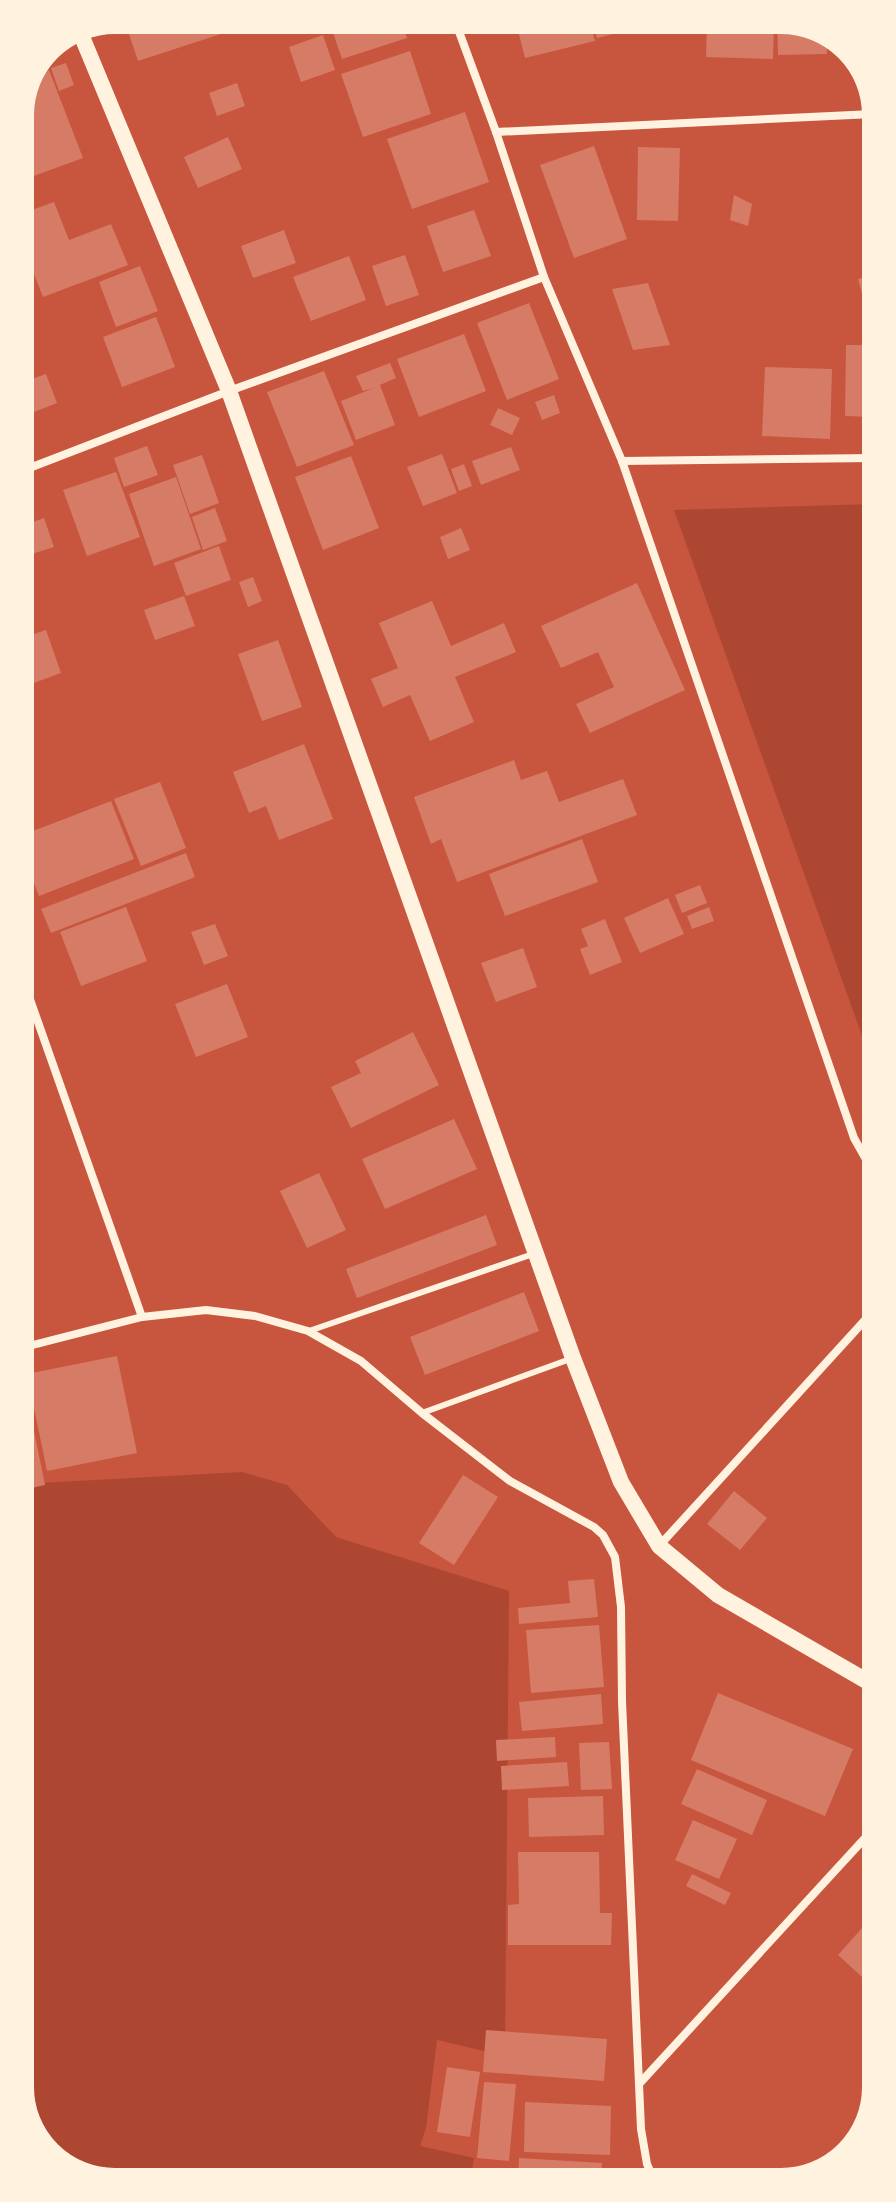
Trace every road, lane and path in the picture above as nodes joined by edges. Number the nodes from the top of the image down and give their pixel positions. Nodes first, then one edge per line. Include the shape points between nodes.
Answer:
1 (459, 32) edge
2 (83, 38) edge
3 (864, 114) edge
4 (496, 132) junction
5 (544, 277) junction
6 (229, 391) junction
7 (864, 458) edge
8 (622, 461) junction
9 (32, 467) edge
10 (32, 1005) edge
11 (864, 1156) edge
12 (536, 1253) junction
13 (142, 1317) junction
14 (864, 1321) edge
15 (308, 1331) junction
16 (32, 1345) edge
17 (573, 1358) junction
18 (422, 1413) junction
19 (659, 1546) junction
20 (864, 1679) edge
21 (864, 1839) edge
22 (640, 2083) junction
23 (650, 2170) edge

1 - 4 street
2 - 6 main road
3 - 4 street
4 - 5 street
5 - 6 street
5 - 8 street
6 - 9 street
6 - 12 main road
7 - 8 street
8 - 11 street
10 - 13 street
12 - 15 lane
12 - 17 main road
13 - 15 street via 206,1310 255,1316
13 - 16 street
14 - 19 street
15 - 18 street via 361,1361
17 - 18 lane
17 - 19 main road via 621,1482
18 - 22 street via 510,1481 594,1527 615,1557
19 - 20 main road via 718,1595
21 - 22 street
22 - 23 street via 641,2129

